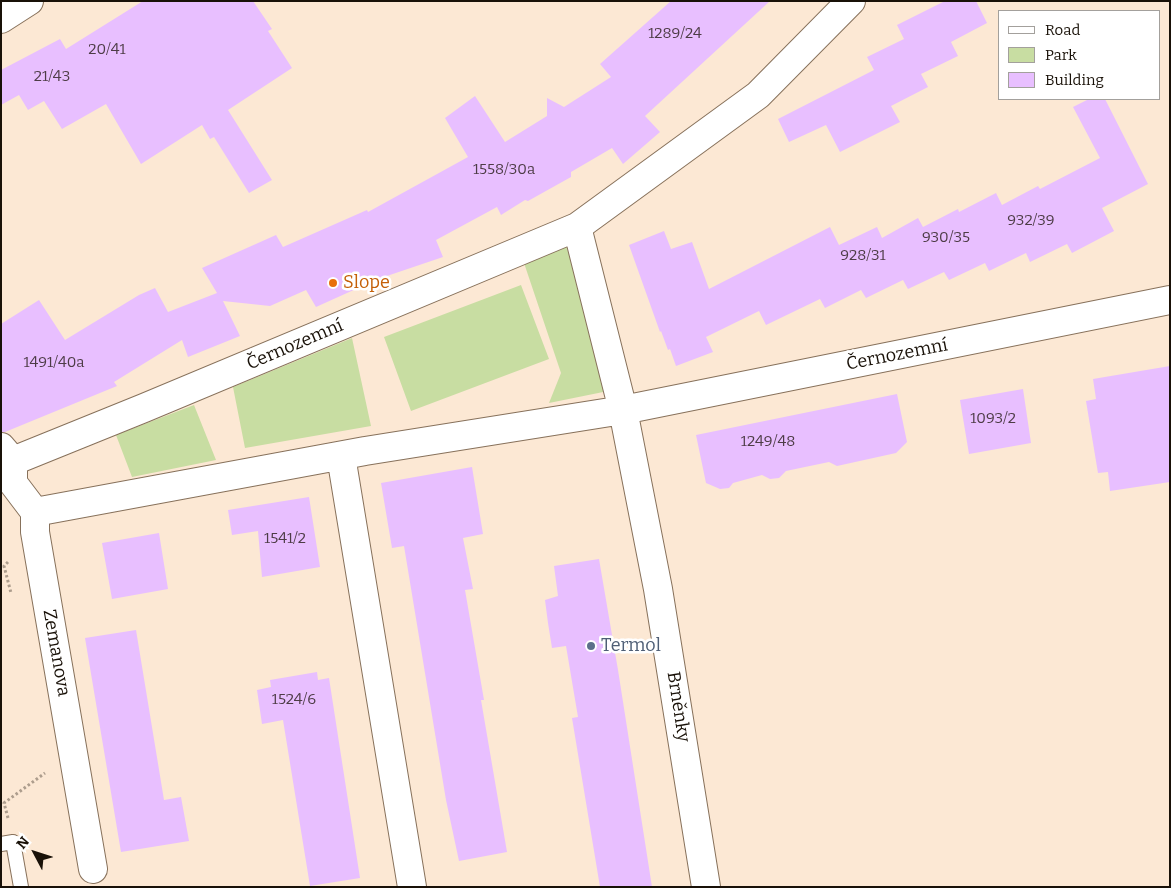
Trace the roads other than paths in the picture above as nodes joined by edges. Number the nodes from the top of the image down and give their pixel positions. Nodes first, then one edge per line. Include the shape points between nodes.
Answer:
1 (29, 1) edge
2 (851, 1) edge
3 (1, 19) edge
4 (577, 227) junction
5 (1170, 300) edge
6 (623, 410) junction
7 (7, 454) edge
8 (341, 456) junction
9 (34, 522) junction
10 (7, 843) edge
11 (93, 869) dead end
12 (21, 887) edge
13 (412, 887) edge
14 (706, 887) edge

1 - 3 street
2 - 4 street, Černozemní via 758,95
4 - 6 street
4 - 7 street, Černozemní via 144,408
5 - 6 street, Černozemní
6 - 8 street, Černozemní
6 - 14 street, Brněnky via 658,589
7 - 9 street, Zemanova via 13,483
8 - 9 street, Černozemní
8 - 13 street
9 - 11 street, Zemanova
10 - 12 lane

